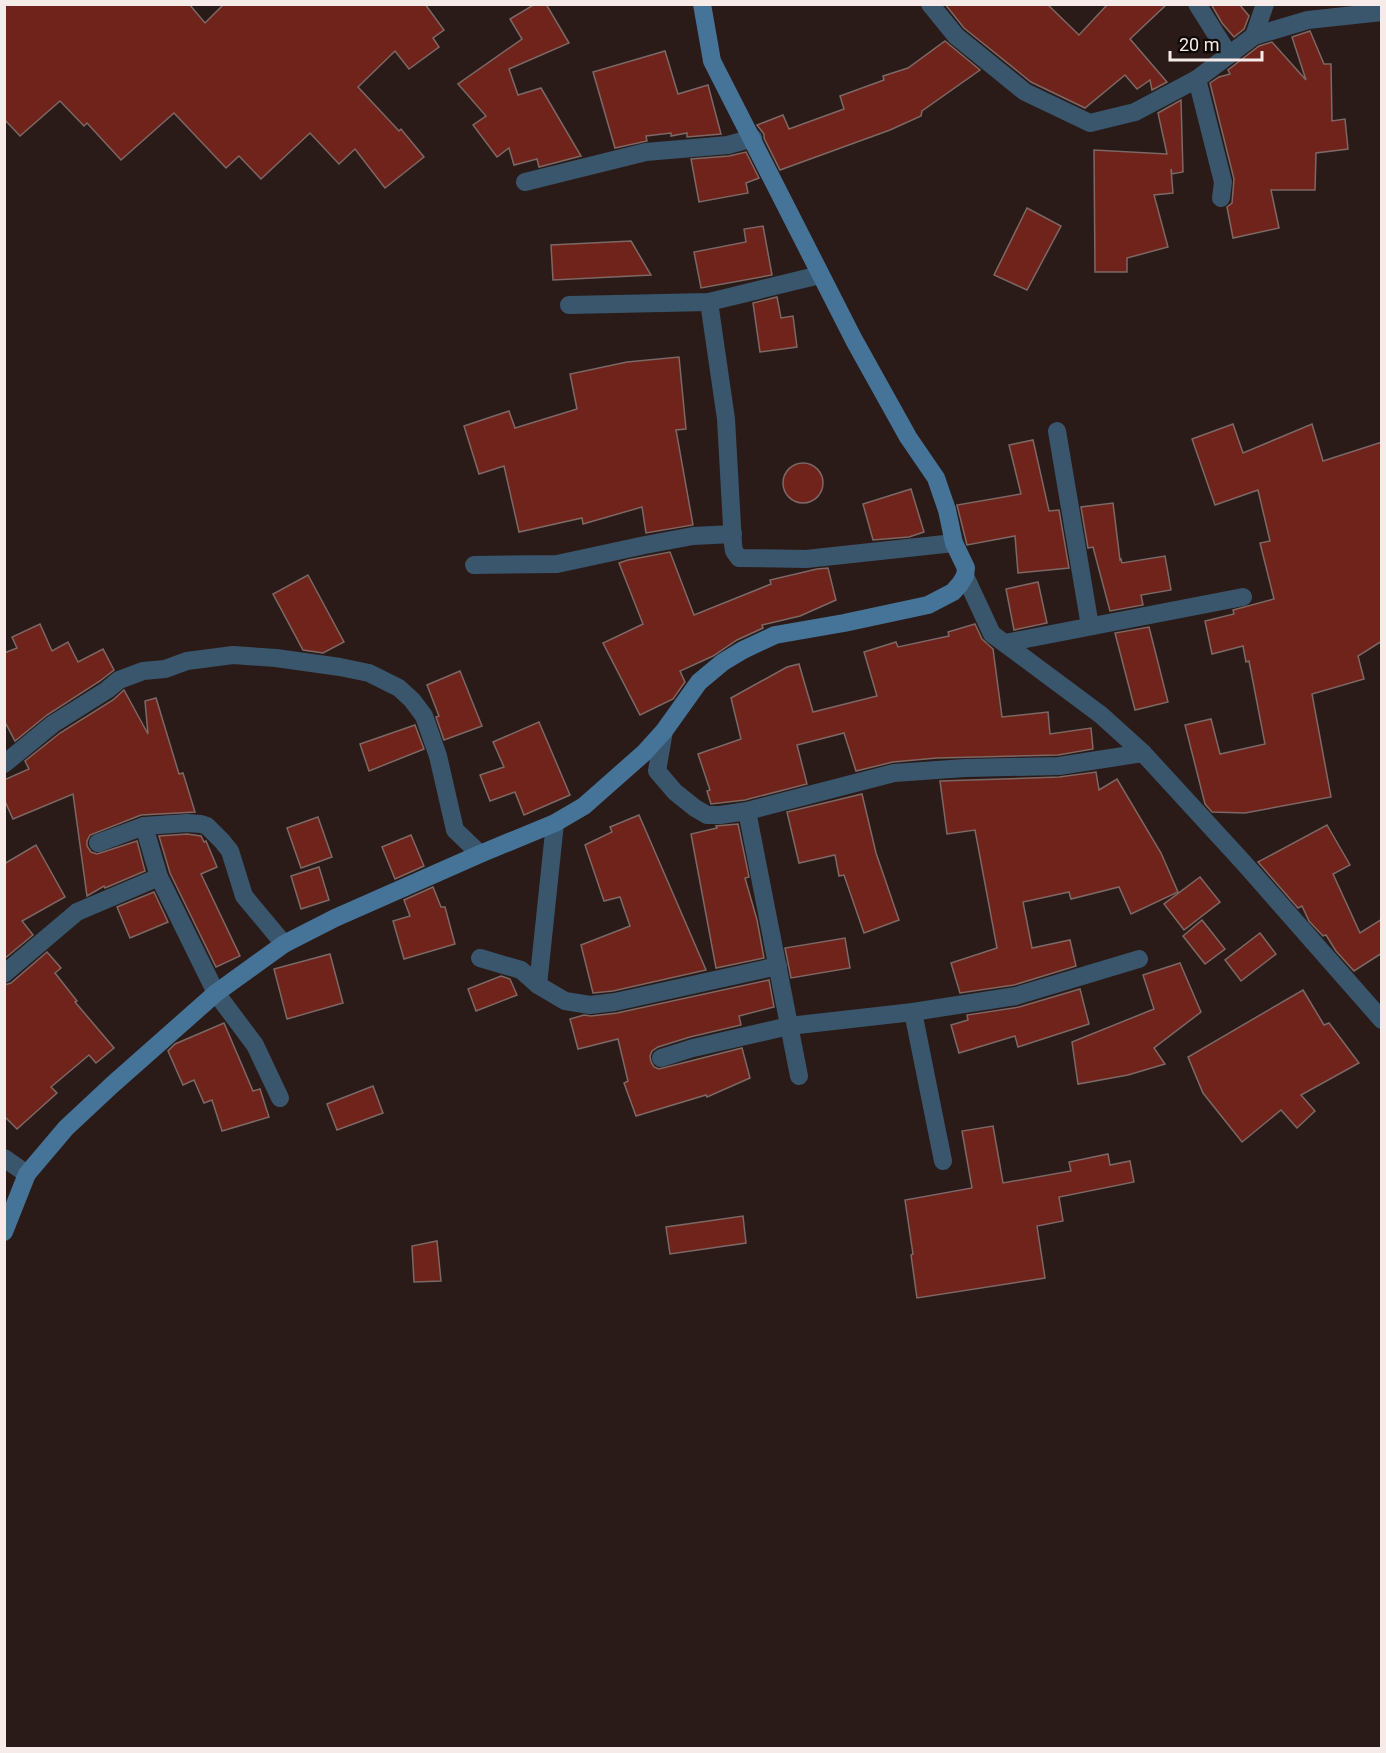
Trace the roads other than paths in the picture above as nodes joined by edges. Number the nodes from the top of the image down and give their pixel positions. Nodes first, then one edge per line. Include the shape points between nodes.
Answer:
1 (930, 4) edge
2 (1197, 4) edge
3 (1265, 4) edge
4 (705, 5) edge
5 (1382, 12) edge
6 (1254, 36) junction
7 (1229, 55) junction
8 (1197, 80) junction
9 (753, 138) junction
10 (525, 182) dead end
11 (1221, 198) dead end
12 (819, 275) junction
13 (709, 302) junction
14 (569, 305) dead end
15 (1057, 430) dead end
16 (733, 534) junction
17 (954, 543) junction
18 (474, 565) dead end
19 (965, 576) junction
20 (1243, 597) dead end
21 (1090, 626) junction
22 (1005, 643) junction
23 (664, 731) junction
24 (1143, 753) junction
25 (4, 764) edge
26 (747, 811) junction
27 (555, 823) junction
28 (144, 826) junction
29 (98, 843) dead end
30 (480, 854) junction
31 (159, 877) junction
32 (284, 944) junction
33 (480, 958) dead end
34 (1139, 959) dead end
35 (778, 966) junction
36 (4, 974) edge
37 (538, 985) junction
38 (216, 993) junction
39 (913, 1012) junction
40 (1382, 1020) edge
41 (789, 1026) junction
42 (661, 1058) dead end
43 (799, 1076) dead end
44 (280, 1098) dead end
45 (4, 1158) edge
46 (943, 1161) dead end
47 (27, 1174) junction
48 (4, 1232) edge

1 - 8 street via 956,36 1025,92 1090,123 1135,112
2 - 7 street
3 - 6 street
4 - 9 street via 712,61
5 - 6 street via 1308,20
6 - 7 street
7 - 8 street
8 - 11 street via 1222,182
9 - 10 street via 728,145 646,152
9 - 12 street
12 - 13 street
12 - 17 street via 908,437 936,478
13 - 14 street
13 - 16 street via 726,418
15 - 21 street
16 - 17 street via 734,552 739,558 806,559
16 - 18 street via 645,545 557,564
17 - 19 street via 966,568
19 - 22 street via 992,634
19 - 23 street via 953,592 928,605 775,635 743,650 699,682
20 - 21 street
21 - 22 street
22 - 24 street via 1101,715
23 - 26 street via 657,771 675,792 707,814
23 - 27 street via 584,806
24 - 26 street via 1059,766 894,773
24 - 40 street
25 - 30 street via 53,724 119,680 143,671 233,656 340,667 369,674 399,688 424,716 438,756 455,830
26 - 35 street
27 - 30 street
27 - 37 street
28 - 29 street
28 - 31 street
28 - 32 street via 187,823 213,830 230,851 244,896
30 - 32 street
31 - 36 street via 77,912
31 - 38 street
32 - 38 street
33 - 37 street via 521,970
34 - 39 street via 1016,996
35 - 37 street via 590,1005 565,1001
35 - 41 street
38 - 44 street via 255,1045
38 - 47 street via 66,1128
39 - 41 street
39 - 46 street
41 - 42 street
41 - 43 street
45 - 47 street
47 - 48 street

